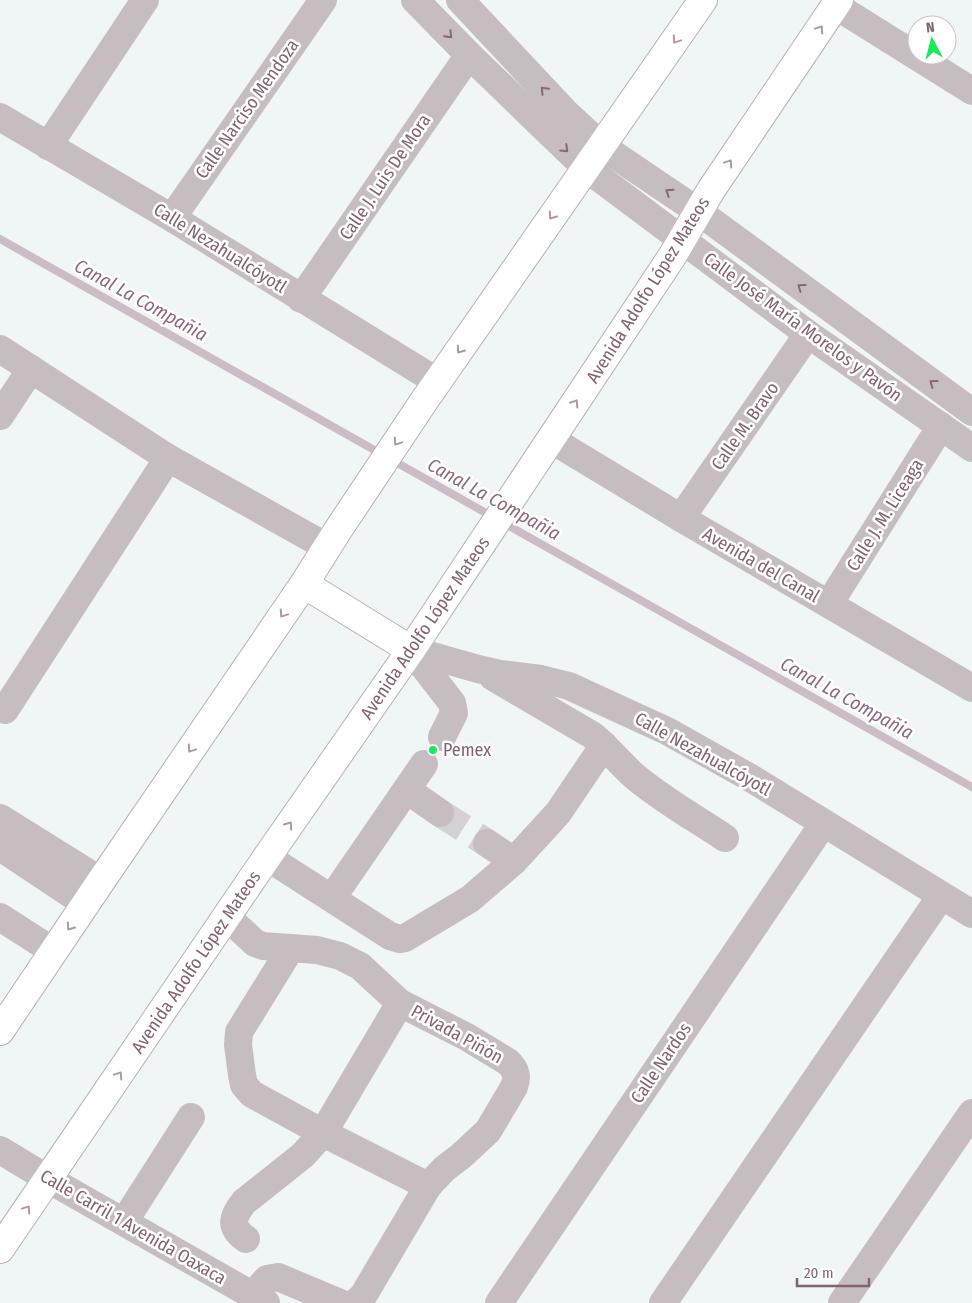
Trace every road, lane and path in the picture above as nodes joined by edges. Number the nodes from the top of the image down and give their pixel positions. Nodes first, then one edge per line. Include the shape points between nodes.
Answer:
1 (145, 0) edge
2 (323, 0) edge
3 (415, 0) edge
4 (460, 0) edge
5 (703, 0) edge
6 (837, 3) edge
7 (469, 55) junction
8 (972, 91) edge
9 (0, 117) edge
10 (48, 146) junction
11 (603, 147) junction
12 (586, 168) junction
13 (699, 212) junction
14 (172, 218) junction
15 (683, 239) junction
16 (301, 299) junction
17 (808, 334) junction
18 (0, 349) edge
19 (31, 369) junction
20 (431, 391) junction
21 (972, 412) edge
22 (0, 416) edge
23 (941, 426) junction
24 (552, 440) junction
25 (972, 448) edge
26 (168, 458) junction
27 (681, 518) junction
28 (332, 538) junction
29 (304, 584) junction
30 (829, 604) junction
31 (411, 650) junction
32 (478, 669) junction
33 (972, 688) edge
34 (5, 710) dead end
35 (442, 737) dead end
36 (604, 745) junction
37 (424, 764) dead end
38 (406, 790) junction
39 (440, 813) tunnel mouth
40 (0, 818) edge
41 (823, 824) junction
42 (725, 838) dead end
43 (487, 843) tunnel mouth
44 (0, 847) edge
45 (267, 857) junction
46 (514, 861) junction
47 (101, 881) junction
48 (941, 896) junction
49 (332, 898) junction
50 (86, 904) junction
51 (972, 914) edge
52 (0, 916) edge
53 (227, 917) junction
54 (291, 948) junction
55 (53, 951) junction
56 (400, 1003) junction
57 (0, 1031) edge
58 (972, 1113) edge
59 (191, 1117) dead end
60 (323, 1133) junction
61 (0, 1150) edge
62 (48, 1179) junction
63 (428, 1186) junction
64 (124, 1222) junction
65 (246, 1240) dead end
66 (0, 1249) edge
67 (259, 1299) edge
68 (340, 1303) edge
69 (355, 1303) edge
70 (499, 1303) edge
71 (663, 1303) edge
72 (842, 1303) edge

1 - 10 street
2 - 14 street, Calle Narciso Mendoza
3 -> 7 street, Calle José María Morelos y Pavón
11 -> 4 street, Calle José María Morelos y Pavón via 566,113
5 -> 11 main road
6 - 8 street
13 -> 6 main road, Avenida Adolfo López Mateos
7 -> 12 street, Calle José María Morelos y Pavón
7 - 16 street, Calle J. Luis De Mora
9 - 10 street, Calle Nezahualcóyotl
10 - 14 street, Calle Nezahualcóyotl
11 - 12 main road
13 -> 11 street, Calle José María Morelos y Pavón
12 - 15 street, Calle José María Morelos y Pavón
12 -> 20 main road
13 - 15 main road, Avenida Adolfo López Mateos
21 -> 13 street, Calle José María Morelos y Pavón
14 - 16 street, Calle Nezahualcóyotl
15 - 17 street, Calle José María Morelos y Pavón
24 -> 15 main road, Avenida Adolfo López Mateos
16 - 20 street, Calle Nezahualcóyotl
17 - 23 street, Calle José María Morelos y Pavón
17 - 27 street, Calle M. Bravo
18 - 19 street
19 - 22 street
19 - 26 street
20 -> 28 main road
23 - 25 street, Calle José María Morelos y Pavón
23 - 30 street, Calle J. M. Liceaga
24 - 27 street, Avenida del Canal
24 - 31 main road, Avenida Adolfo López Mateos
26 - 28 street
26 - 34 street
27 - 30 street, Avenida del Canal
28 - 29 main road
29 - 31 main road
29 -> 47 main road
30 - 33 street, Avenida del Canal
31 - 32 street, Calle Nezahualcóyotl
31 - 35 street via 452,703 454,714
45 -> 31 main road, Avenida Adolfo López Mateos
32 - 36 street via 576,724
32 - 41 street, Calle Nezahualcóyotl via 569,686 667,731
36 - 42 street via 633,775
36 - 46 street via 558,813
37 - 38 street
38 - 39 street
38 - 49 street
40 - 47 street
41 - 48 street, Calle Nezahualcóyotl
41 - 70 street, Calle Nardos
43 - 46 street
44 - 50 street
45 - 49 street
45 - 53 main road, Avenida Adolfo López Mateos
46 - 49 street via 470,899 400,939 390,936
47 - 50 main road
48 - 51 street, Calle Nezahualcóyotl
48 - 71 street
50 -> 55 main road
52 - 55 street
53 - 54 street, Privada Piñón via 255,943
62 -> 53 main road, Avenida Adolfo López Mateos
54 - 56 street, Privada Piñón via 317,950 360,966
54 - 60 street via 239,1032 242,1075 244,1085 252,1094
55 - 57 main road
56 - 60 street
56 - 63 street, Privada Piñón via 467,1037 508,1062 516,1073 514,1087 488,1131
58 - 72 street
59 - 64 street
60 - 63 street
60 - 65 street via 303,1155 238,1210 234,1224 236,1231
61 - 62 street, Calle Carril 1 Avenida Oaxaca
62 - 64 street, Calle Carril 1 Avenida Oaxaca
66 -> 62 main road, Avenida Adolfo López Mateos
63 - 69 street, Privada Piñón via 363,1296
64 - 67 street, Calle Carril 1 Avenida Oaxaca
67 - 68 street via 267,1279 278,1277

